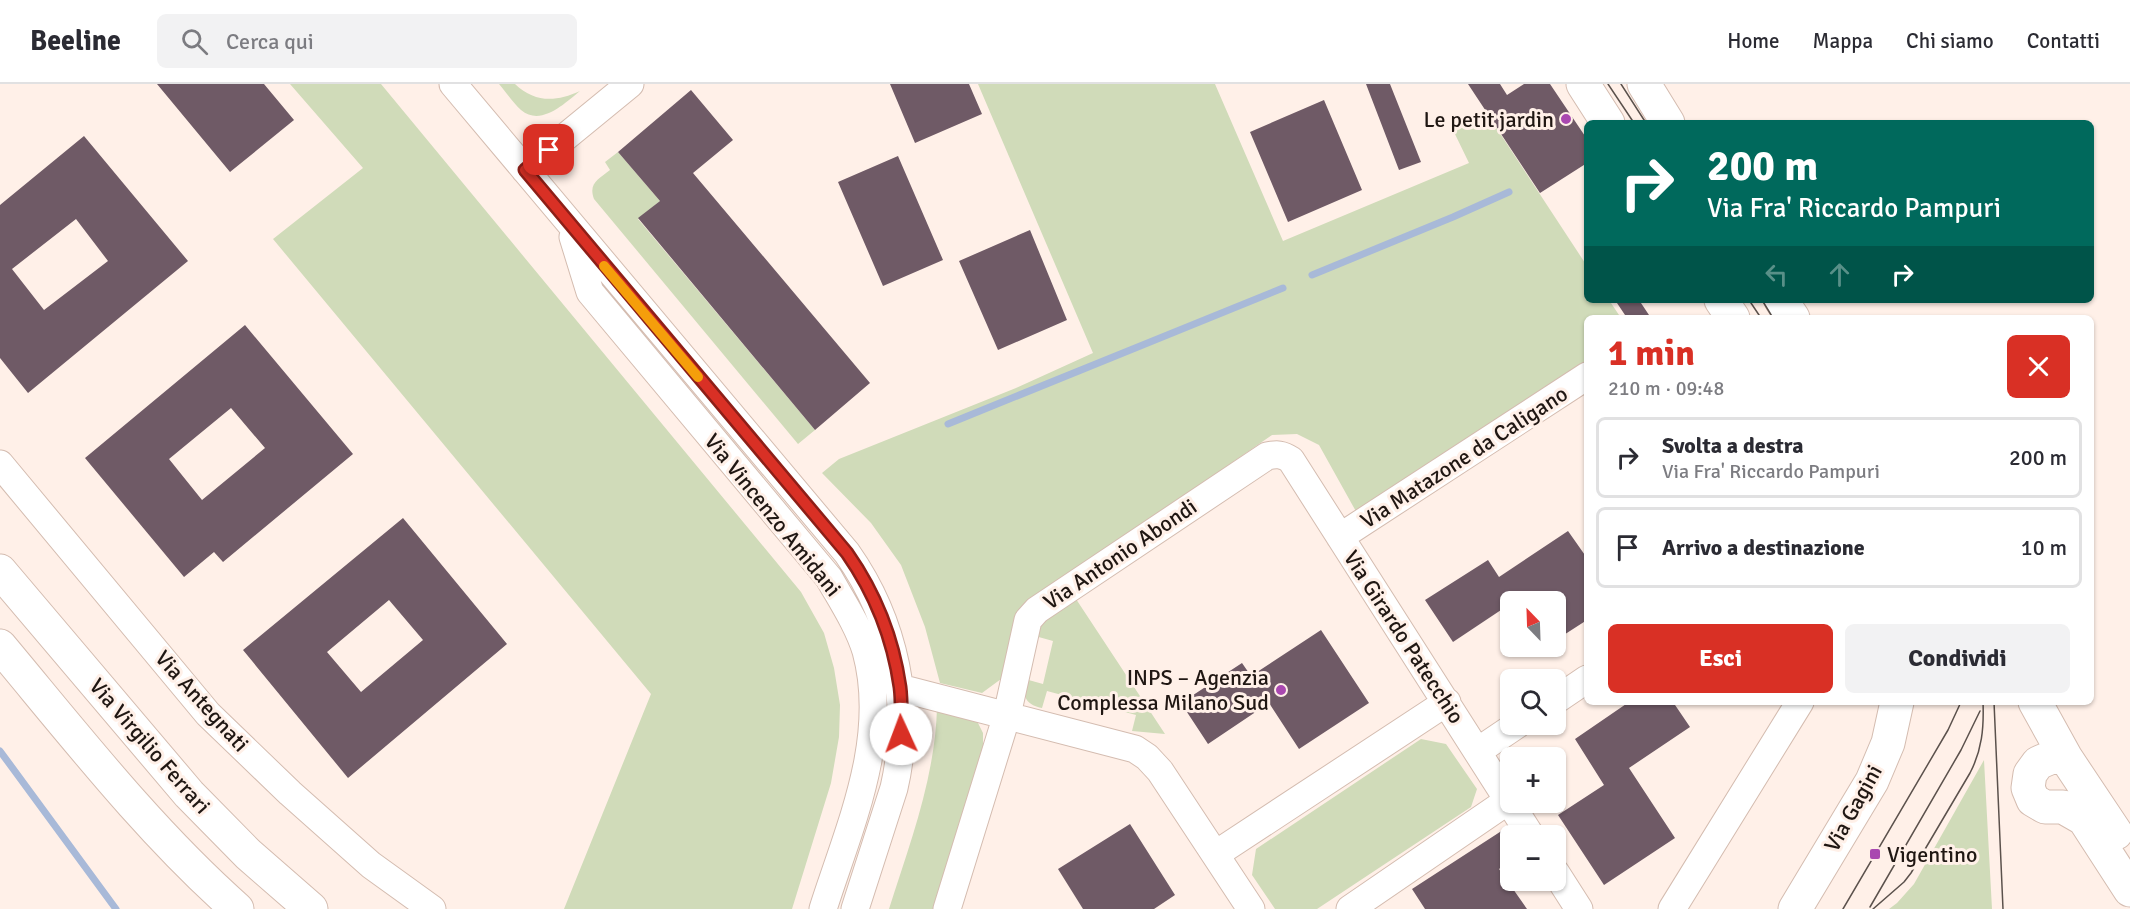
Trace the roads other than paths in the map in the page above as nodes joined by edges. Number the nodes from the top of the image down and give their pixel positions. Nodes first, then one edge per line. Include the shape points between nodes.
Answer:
1 (453, 84) edge
2 (630, 84) edge
3 (1583, 84) edge
4 (1644, 84) edge
5 (1606, 120) edge
6 (1666, 120) edge
7 (525, 170) junction
8 (569, 224) junction
9 (1584, 378) edge
10 (1267, 456) joint
11 (0, 464) edge
12 (1340, 537) junction
13 (0, 571) edge
14 (0, 646) edge
15 (1584, 681) edge
16 (900, 688) junction
17 (1566, 693) edge
18 (1447, 702) junction
19 (1798, 705) edge
20 (1896, 705) edge
21 (2037, 705) edge
22 (1006, 715) junction
23 (1502, 735) edge
24 (1478, 751) junction
25 (2066, 758) junction
26 (1500, 786) edge
27 (1500, 806) edge
28 (2130, 853) edge
29 (1216, 854) junction
30 (1566, 889) edge
31 (2130, 890) edge
32 (237, 909) edge
33 (311, 909) edge
34 (432, 909) edge
35 (823, 909) edge
36 (855, 909) edge
37 (947, 909) edge
38 (1251, 909) edge
39 (1350, 909) edge
40 (1579, 909) edge
41 (1672, 909) edge
42 (1795, 909) edge

1 - 7 street, Via Vincenzo Amidani
2 - 7 street
3 - 5 main road
4 - 6 main road
7 - 8 street, Via Vincenzo Amidani
8 - 16 street, Via Vincenzo Amidani via 847,553 885,624
8 - 35 street, Via Vincenzo Amidani via 590,291 829,578 866,650 873,688 868,761
9 - 12 street, Via Matazone da Caligano
10 - 12 street, Via Girardo Patecchio via 1283,455 1290,460
10 - 22 street, Via Antonio Abondi via 1037,610 1026,623
11 - 34 street, Via Antegnati via 208,714 372,865
12 - 18 street, Via Girardo Patecchio
13 - 33 main road, Via Virgilio Ferrari via 189,794 248,854
14 - 32 main road via 170,845
15 - 17 street
16 - 22 street
16 - 36 street, Via Vincenzo Amidani via 898,772
18 - 24 street, Via Girardo Patecchio
18 - 29 street
19 - 41 street
20 - 42 main road, Via Gagini via 1888,743 1872,781
21 - 25 main road
22 - 29 street via 1135,749 1160,771
22 - 37 street, Via Antonio Abondi
23 - 24 street
24 - 26 street, Via Girardo Patecchio
25 - 28 main road
25 - 31 main road via 2052,757 2038,763 2030,774 2028,788 2033,800 2045,807 2063,807 2084,819
27 - 39 street
29 - 38 street
30 - 40 street

